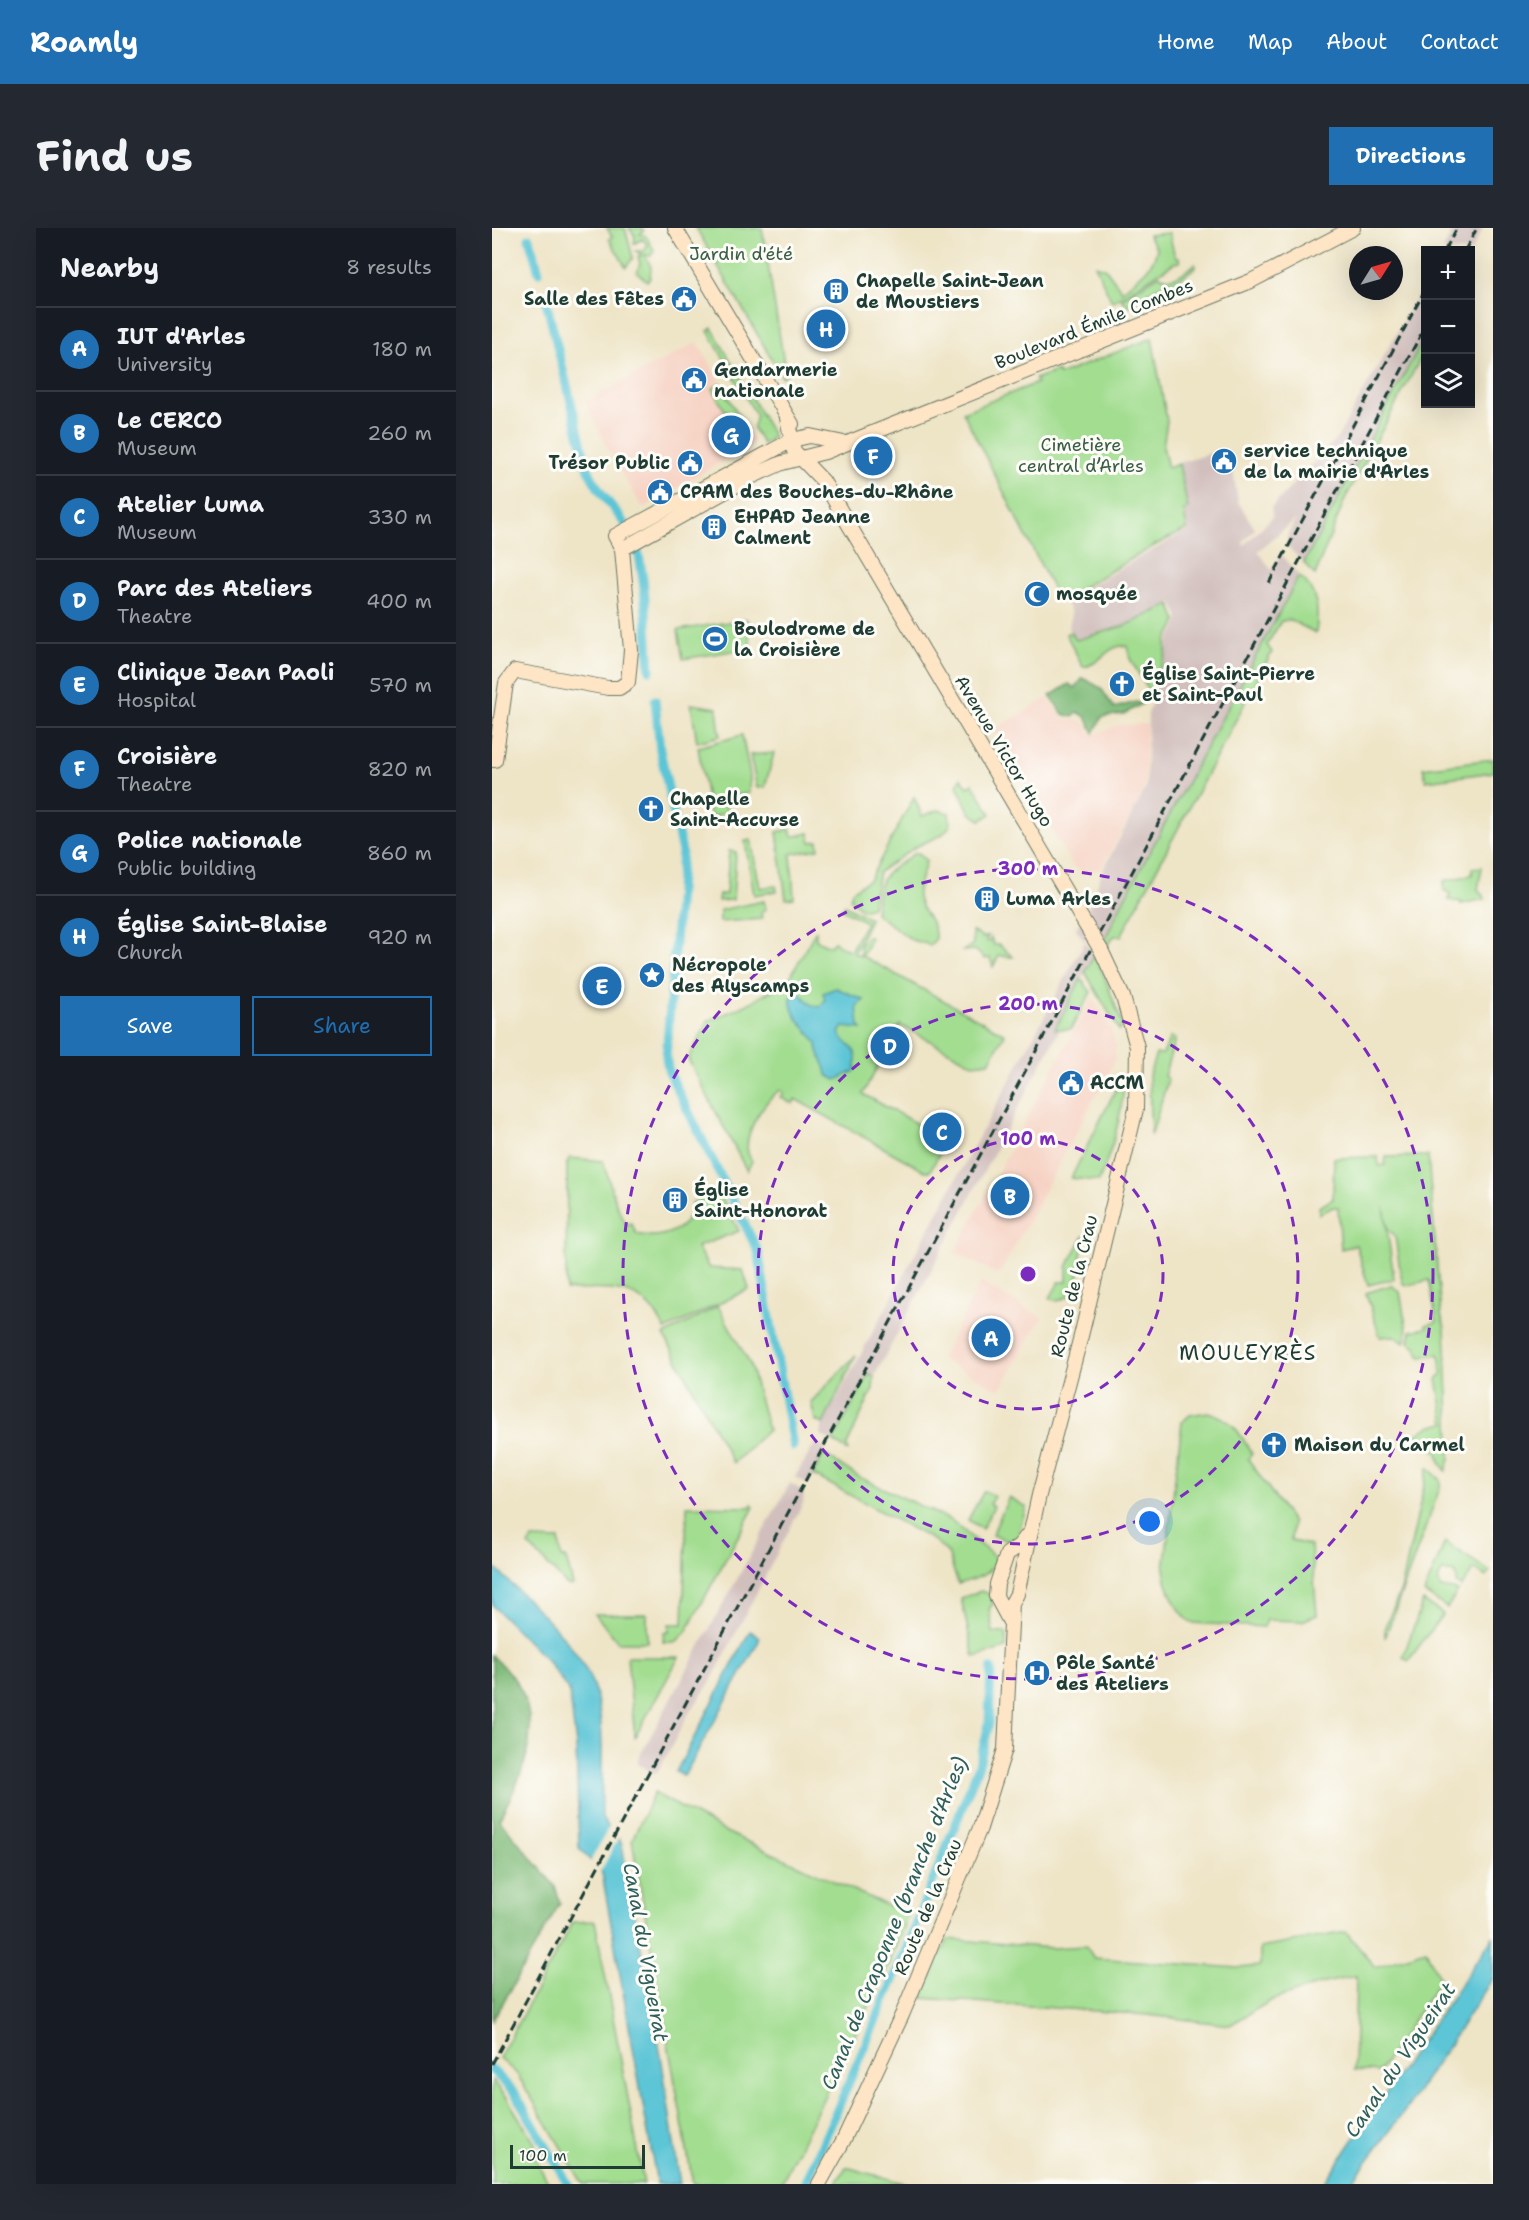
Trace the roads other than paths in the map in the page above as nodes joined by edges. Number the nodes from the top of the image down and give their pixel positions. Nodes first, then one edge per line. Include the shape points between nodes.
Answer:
1 (675, 228) edge
2 (1353, 228) edge
3 (798, 438) junction
4 (823, 446) junction
5 (802, 458) junction
6 (823, 481) junction
7 (627, 538) junction
8 (495, 726) edge
9 (494, 760) edge
10 (1137, 1047) joint
11 (1019, 1553) junction
12 (1006, 1602) junction
13 (819, 2184) edge

1 - 3 main road, Avenue Victor Hugo
2 - 4 main road, Boulevard Émile Combes via 1258,278 844,443
3 - 4 main road
3 - 5 main road, Avenue Victor Hugo via 794,451
3 - 7 main road
4 - 5 main road, Boulevard Émile Combes
4 - 6 main road
5 - 6 main road, Avenue Victor Hugo
5 - 7 main road, Boulevard Émile Combes via 782,462
6 - 10 main road, Avenue Victor Hugo, bridge via 1101,950 1123,997
7 - 8 main road via 631,650 626,686 608,688 520,670 509,676
8 - 9 main road
10 - 11 main road, Route de la Crau via 1136,1109 1030,1531
11 - 12 main road, Route de la Crau via 1017,1594
11 - 12 main road, Route de la Crau via 1005,1557 997,1584 996,1596
12 - 13 main road, Route de la Crau via 1012,1627 1005,1749 976,1839 902,2014

